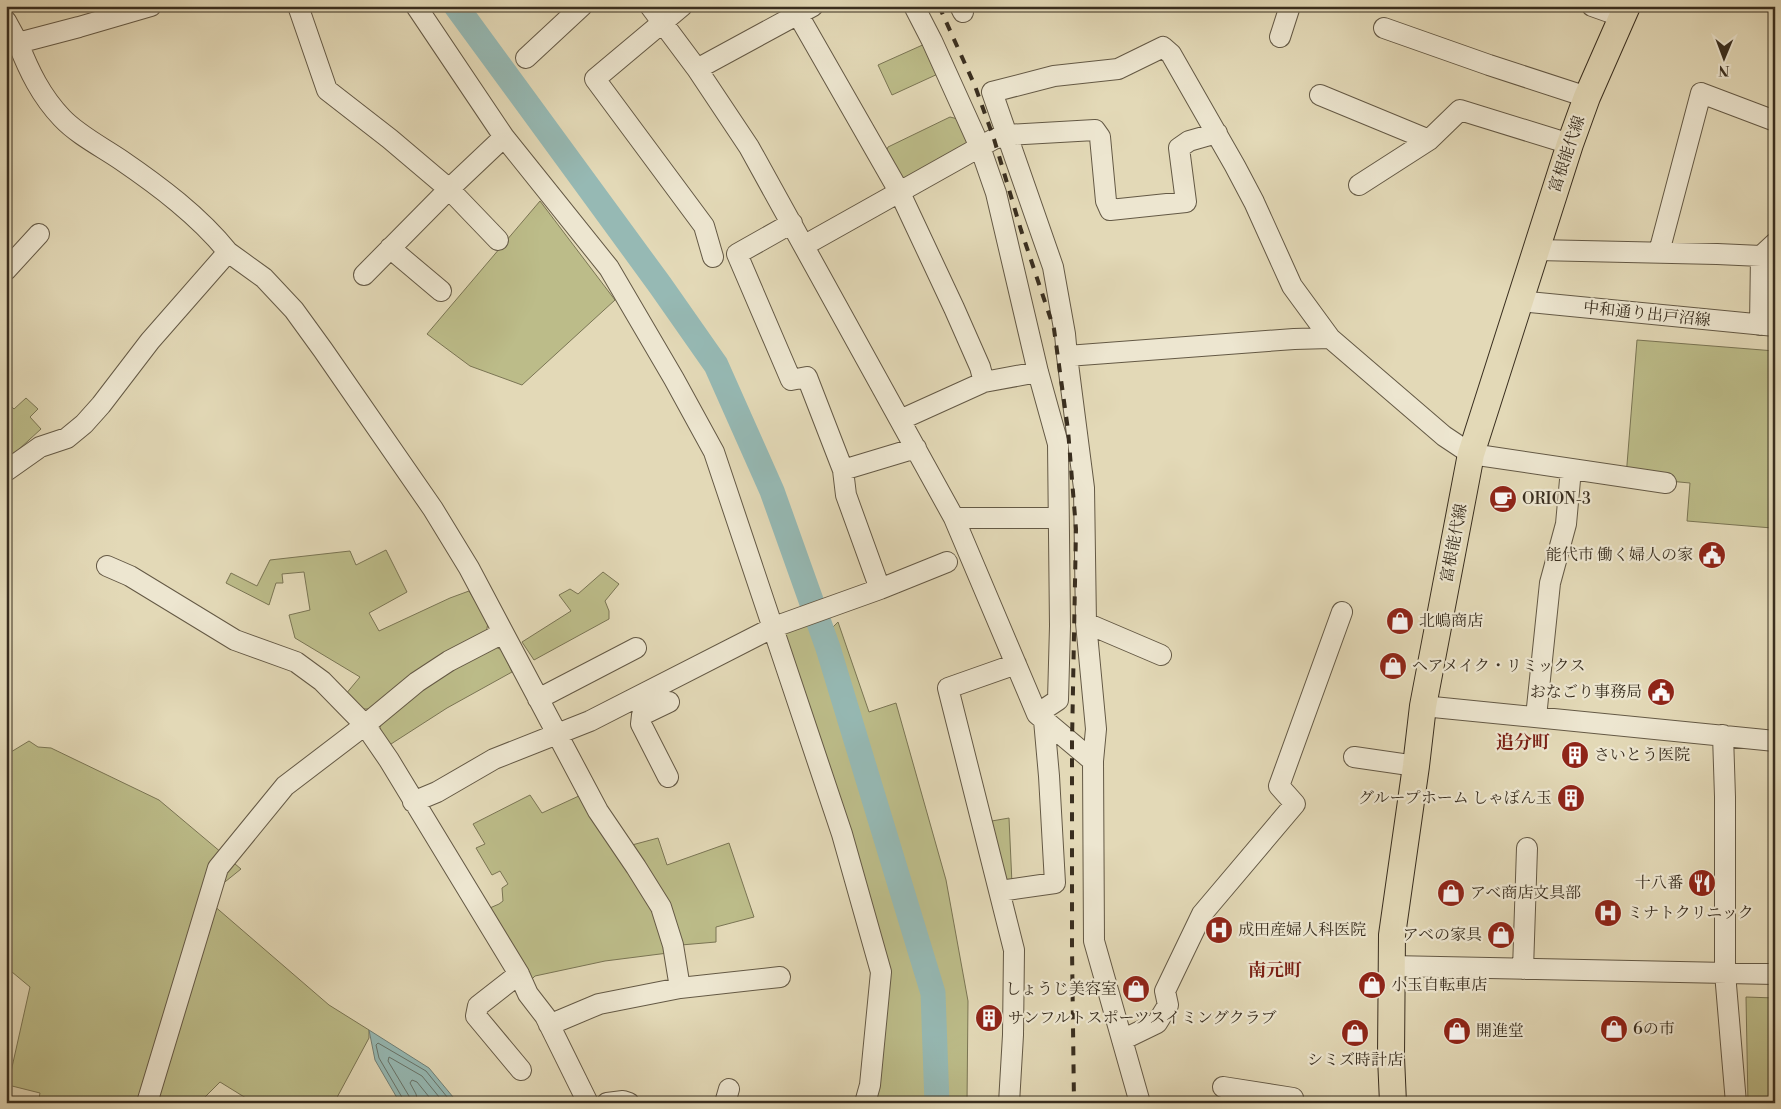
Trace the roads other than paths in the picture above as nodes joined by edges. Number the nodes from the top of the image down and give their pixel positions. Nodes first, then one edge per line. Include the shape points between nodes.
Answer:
1 (298, 6) edge
2 (416, 6) edge
3 (650, 6) edge
4 (682, 6) edge
5 (914, 6) edge
6 (1290, 6) edge
7 (1592, 6) edge
8 (138, 8) edge
9 (575, 8) edge
10 (801, 9) edge
11 (1625, 12) edge
12 (6, 22) edge
13 (662, 22) junction
14 (1384, 28) dead end
15 (1280, 37) dead end
16 (12, 45) edge
17 (526, 58) dead end
18 (698, 69) junction
19 (1320, 95) dead end
20 (1587, 97) junction
21 (1775, 121) edge
22 (1217, 133) junction
23 (1006, 135) junction
24 (504, 137) junction
25 (1429, 140) junction
26 (1570, 144) junction
27 (980, 147) junction
28 (1359, 185) dead end
29 (449, 189) junction
30 (900, 193) junction
31 (792, 223) junction
32 (39, 234) dead end
33 (498, 240) dead end
34 (805, 245) junction
35 (390, 248) junction
36 (1768, 249) edge
37 (1537, 250) junction
38 (228, 252) junction
39 (1659, 252) junction
40 (713, 257) dead end
41 (6, 270) edge
42 (364, 275) dead end
43 (441, 291) dead end
44 (1519, 301) junction
45 (1767, 325) edge
46 (1330, 338) junction
47 (1067, 356) junction
48 (1038, 372) junction
49 (984, 382) junction
50 (900, 420) junction
51 (916, 448) junction
52 (1471, 454) junction
53 (1571, 469) junction
54 (843, 470) junction
55 (6, 471) edge
56 (1666, 482) dead end
57 (954, 518) junction
58 (1058, 518) junction
59 (947, 562) dead end
60 (107, 566) dead end
61 (880, 589) junction
62 (1342, 612) dead end
63 (1086, 623) junction
64 (779, 626) junction
65 (503, 632) junction
66 (636, 648) dead end
67 (1162, 656) dead end
68 (1016, 664) junction
69 (538, 700) junction
70 (669, 702) dead end
71 (1423, 706) junction
72 (1041, 717) junction
73 (1536, 717) junction
74 (365, 725) junction
75 (557, 734) junction
76 (1723, 735) junction
77 (1775, 741) edge
78 (1354, 757) dead end
79 (1093, 761) junction
80 (1416, 766) junction
81 (668, 777) dead end
82 (413, 802) junction
83 (1527, 848) dead end
84 (1000, 891) junction
85 (1391, 966) junction
86 (1523, 969) junction
87 (1725, 973) junction
88 (519, 974) junction
89 (1775, 974) edge
90 (780, 977) dead end
91 (680, 988) junction
92 (549, 1025) junction
93 (1122, 1040) junction
94 (521, 1070) dead end
95 (1223, 1087) dead end
96 (147, 1103) edge
97 (588, 1103) edge
98 (607, 1103) edge
99 (629, 1103) edge
100 (865, 1103) edge
101 (1008, 1103) edge
102 (1140, 1103) edge
103 (1292, 1103) edge
104 (1393, 1103) edge
105 (1736, 1103) edge

1 - 29 street via 327,90
2 - 24 street
3 - 13 street
4 - 13 street
5 - 27 street
6 - 15 street
7 - 11 street
8 - 16 street
9 - 17 street
10 - 18 street
10 - 30 street
11 - 20 main road, 富根能代線
12 - 16 street
13 - 18 street
13 - 40 street via 594,79 704,226
14 - 20 street
16 - 38 street via 42,94 63,119 144,176 199,221
18 - 31 street via 749,147
19 - 25 street
20 - 26 main road, 富根能代線
21 - 39 street via 1701,93
22 - 23 street via 1171,54 1163,47 1118,69 1054,76 992,92
22 - 23 street via 1189,141 1179,148 1186,202 1110,210 1106,201 1100,137 1095,130
22 - 46 street via 1254,202 1292,286
23 - 27 street
23 - 47 street via 1052,267
24 - 29 street
24 - 64 street via 609,268 674,379 714,452
25 - 26 street via 1460,110
25 - 28 street
26 - 37 main road, 富根能代線
27 - 30 street
27 - 48 street via 996,193
29 - 33 street
29 - 35 street
30 - 34 street
30 - 49 street via 954,308
31 - 34 street
31 - 54 street via 737,254 791,380 808,377
32 - 41 street
34 - 50 street
35 - 42 street
35 - 43 street
36 - 39 street
36 - 45 street
37 - 39 street
37 - 44 main road, 富根能代線
38 - 55 street via 150,341 84,424 67,438 40,448
38 - 65 street via 264,278 294,310 323,350 433,510
44 - 45 street, 中和通り出戸沼線
44 - 52 main road, 富根能代線
46 - 47 street
46 - 52 street via 1444,436
47 - 63 street via 1084,488
48 - 49 street
48 - 58 street via 1058,444
49 - 50 street
50 - 51 street
51 - 54 street
51 - 57 street
52 - 53 street
52 - 71 main road, 富根能代線
53 - 56 street
53 - 73 street via 1566,524 1550,583
54 - 61 street via 846,495
57 - 58 street
57 - 68 street
58 - 72 street via 1058,700
59 - 61 street
60 - 74 street via 130,576 235,640 296,662 322,681
61 - 64 street
62 - 93 street via 1279,786 1295,804 1202,914 1165,991 1168,1005 1157,1023
63 - 67 street
63 - 79 street via 1096,729
64 - 75 street via 590,721
64 - 100 street via 881,972 870,1085
65 - 69 street
65 - 74 street via 433,671
66 - 69 street
68 - 72 street
68 - 84 street via 948,688
69 - 75 street
70 - 81 street via 642,715 642,724
71 - 73 street
71 - 80 main road, 富根能代線
72 - 79 street
72 - 84 street via 1050,776 1055,883
73 - 76 street
74 - 82 street
74 - 96 street via 285,786 218,868
75 - 82 street via 494,759
75 - 91 street via 598,811 661,907 673,945
76 - 77 street
76 - 87 street
78 - 80 street
79 - 93 street via 1094,941
80 - 85 main road, 富根能代線 via 1392,936
82 - 88 street
83 - 86 street
84 - 101 street via 1014,950
85 - 86 street
85 - 104 main road, 富根能代線
86 - 87 street
87 - 89 street
87 - 105 street
88 - 92 street
88 - 94 street via 478,1006 476,1016
90 - 91 street
91 - 92 street via 599,1004
92 - 97 street
93 - 102 street
95 - 103 street via 1293,1098
98 - 99 street

